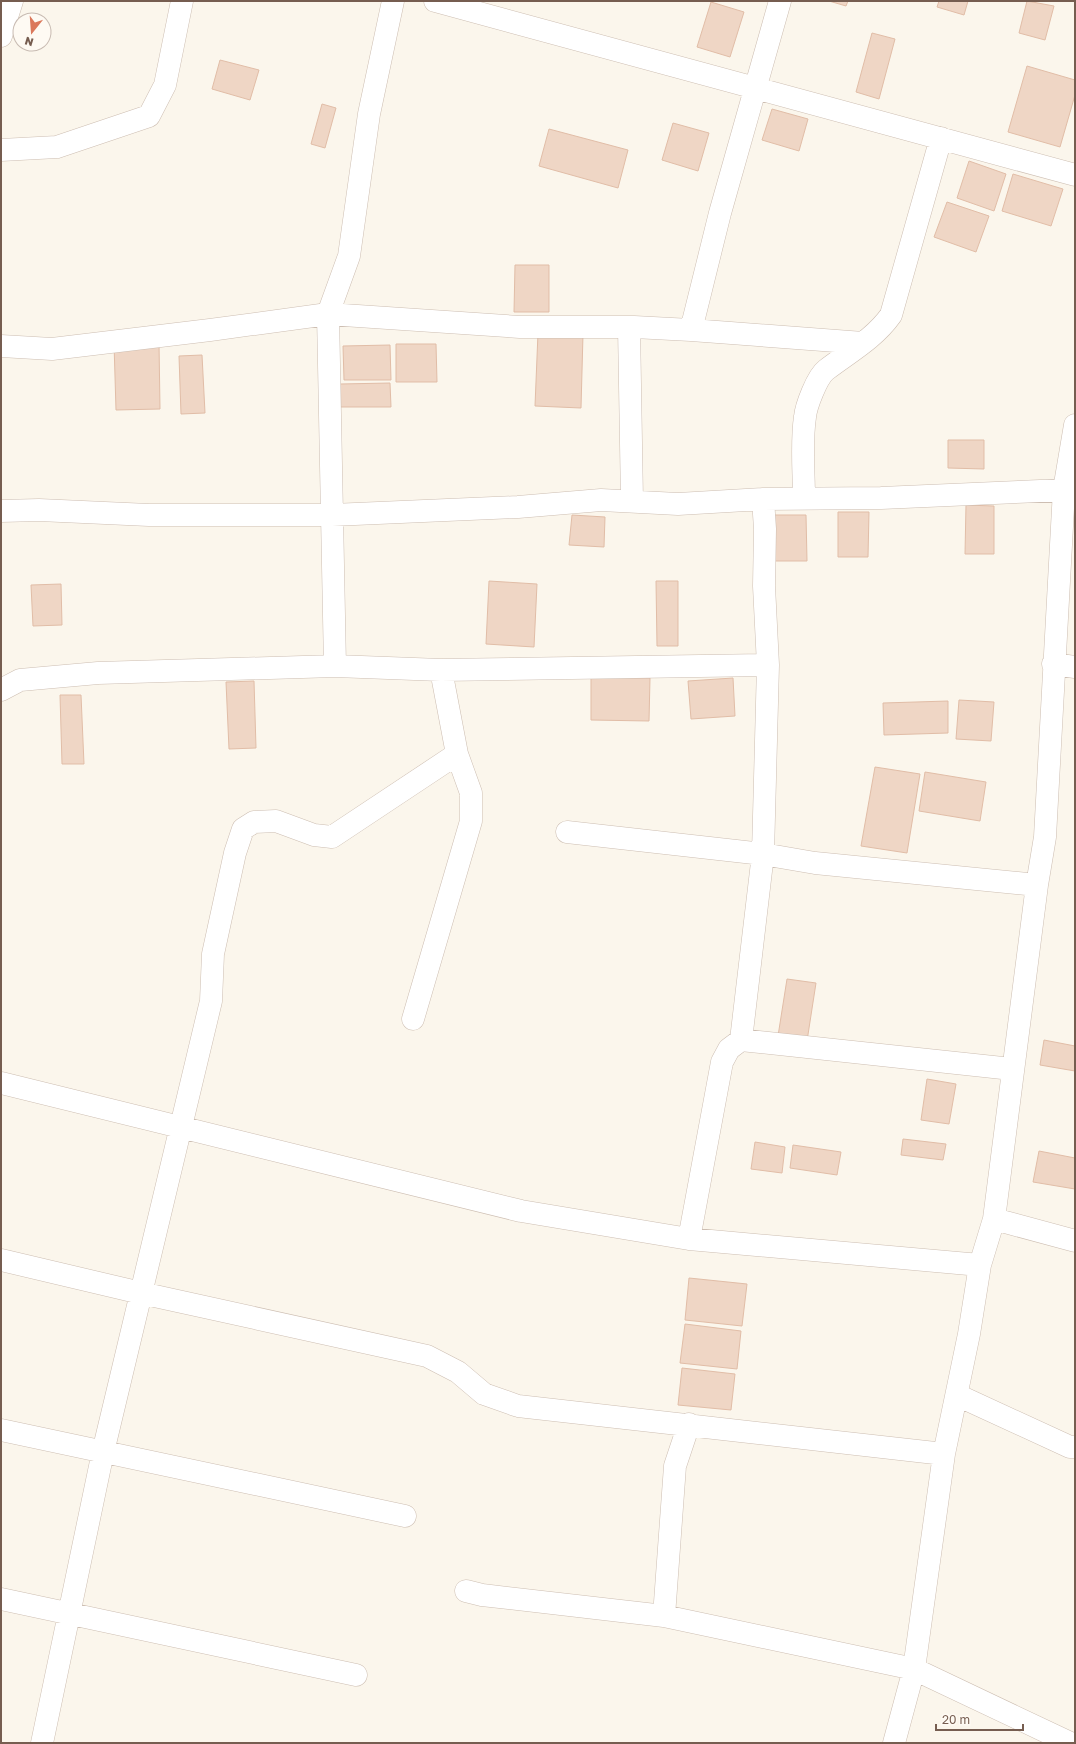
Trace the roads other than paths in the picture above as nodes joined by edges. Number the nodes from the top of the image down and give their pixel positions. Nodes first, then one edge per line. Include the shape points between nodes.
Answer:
1 (12, 1) edge
2 (182, 1) edge
3 (393, 1) edge
4 (435, 1) edge
5 (780, 1) edge
6 (1, 36) edge
7 (756, 88) junction
8 (941, 138) junction
9 (1, 150) edge
10 (1075, 176) edge
11 (328, 314) junction
12 (629, 327) junction
13 (691, 330) junction
14 (863, 343) junction
15 (1, 346) edge
16 (1075, 425) edge
17 (1064, 490) junction
18 (763, 499) junction
19 (804, 499) junction
20 (632, 501) junction
21 (1, 511) edge
22 (332, 515) junction
23 (1053, 664) junction
24 (768, 665) junction
25 (335, 666) junction
26 (1075, 667) edge
27 (441, 670) junction
28 (1, 690) edge
29 (457, 754) junction
30 (567, 832) dead end
31 (763, 854) junction
32 (1037, 885) junction
33 (413, 1019) dead end
34 (741, 1040) junction
35 (1012, 1069) junction
36 (1, 1083) edge
37 (180, 1127) junction
38 (994, 1219) junction
39 (688, 1239) junction
40 (1075, 1241) edge
41 (1, 1260) edge
42 (980, 1265) junction
43 (140, 1294) junction
44 (957, 1395) junction
45 (689, 1424) junction
46 (1, 1430) edge
47 (1075, 1447) edge
48 (103, 1452) junction
49 (944, 1454) junction
50 (405, 1516) dead end
51 (466, 1591) dead end
52 (1, 1599) edge
53 (68, 1615) junction
54 (664, 1616) junction
55 (914, 1669) junction
56 (356, 1675) dead end
57 (42, 1743) edge
58 (894, 1743) edge
59 (1070, 1743) edge

1 - 6 street
2 - 9 street via 165,85 149,116 56,147
3 - 11 street via 369,114 349,256
4 - 7 street
5 - 7 street
7 - 8 street
7 - 13 street via 720,213
8 - 10 street
8 - 14 street via 891,315 884,325
11 - 12 street via 520,328
11 - 15 street via 52,349
11 - 22 street
12 - 13 street
12 - 20 street
13 - 14 street
14 - 19 street via 824,371 804,416
16 - 17 street
17 - 19 street
17 - 23 street
18 - 19 street
18 - 20 street via 678,504
18 - 24 street
20 - 22 street via 601,500 518,508
21 - 22 street via 40,510 149,515
22 - 25 street
23 - 26 street
23 - 32 street via 1045,837
24 - 27 street
24 - 31 street
25 - 27 street
25 - 28 street via 98,673 20,680
27 - 29 street
29 - 33 street via 471,793 471,822
29 - 37 street via 332,837 314,835 276,821 254,822 243,829 235,853 213,954 211,1001
30 - 31 street
31 - 32 street via 815,863
31 - 34 street
32 - 35 street
34 - 35 street
34 - 39 street via 729,1049 722,1062
35 - 38 street
36 - 37 street
37 - 39 street via 521,1211
37 - 43 street
38 - 40 street
38 - 42 street
39 - 42 street
41 - 43 street
42 - 44 street
43 - 45 street via 427,1356 458,1372 484,1394 518,1406
43 - 48 street
44 - 47 street via 1070,1447
44 - 49 street
45 - 49 street
45 - 54 street via 674,1466
46 - 48 street
48 - 50 street
48 - 53 street
49 - 55 street
51 - 54 street
52 - 53 street
53 - 56 street
53 - 57 street
54 - 55 street
55 - 58 street
55 - 59 street

